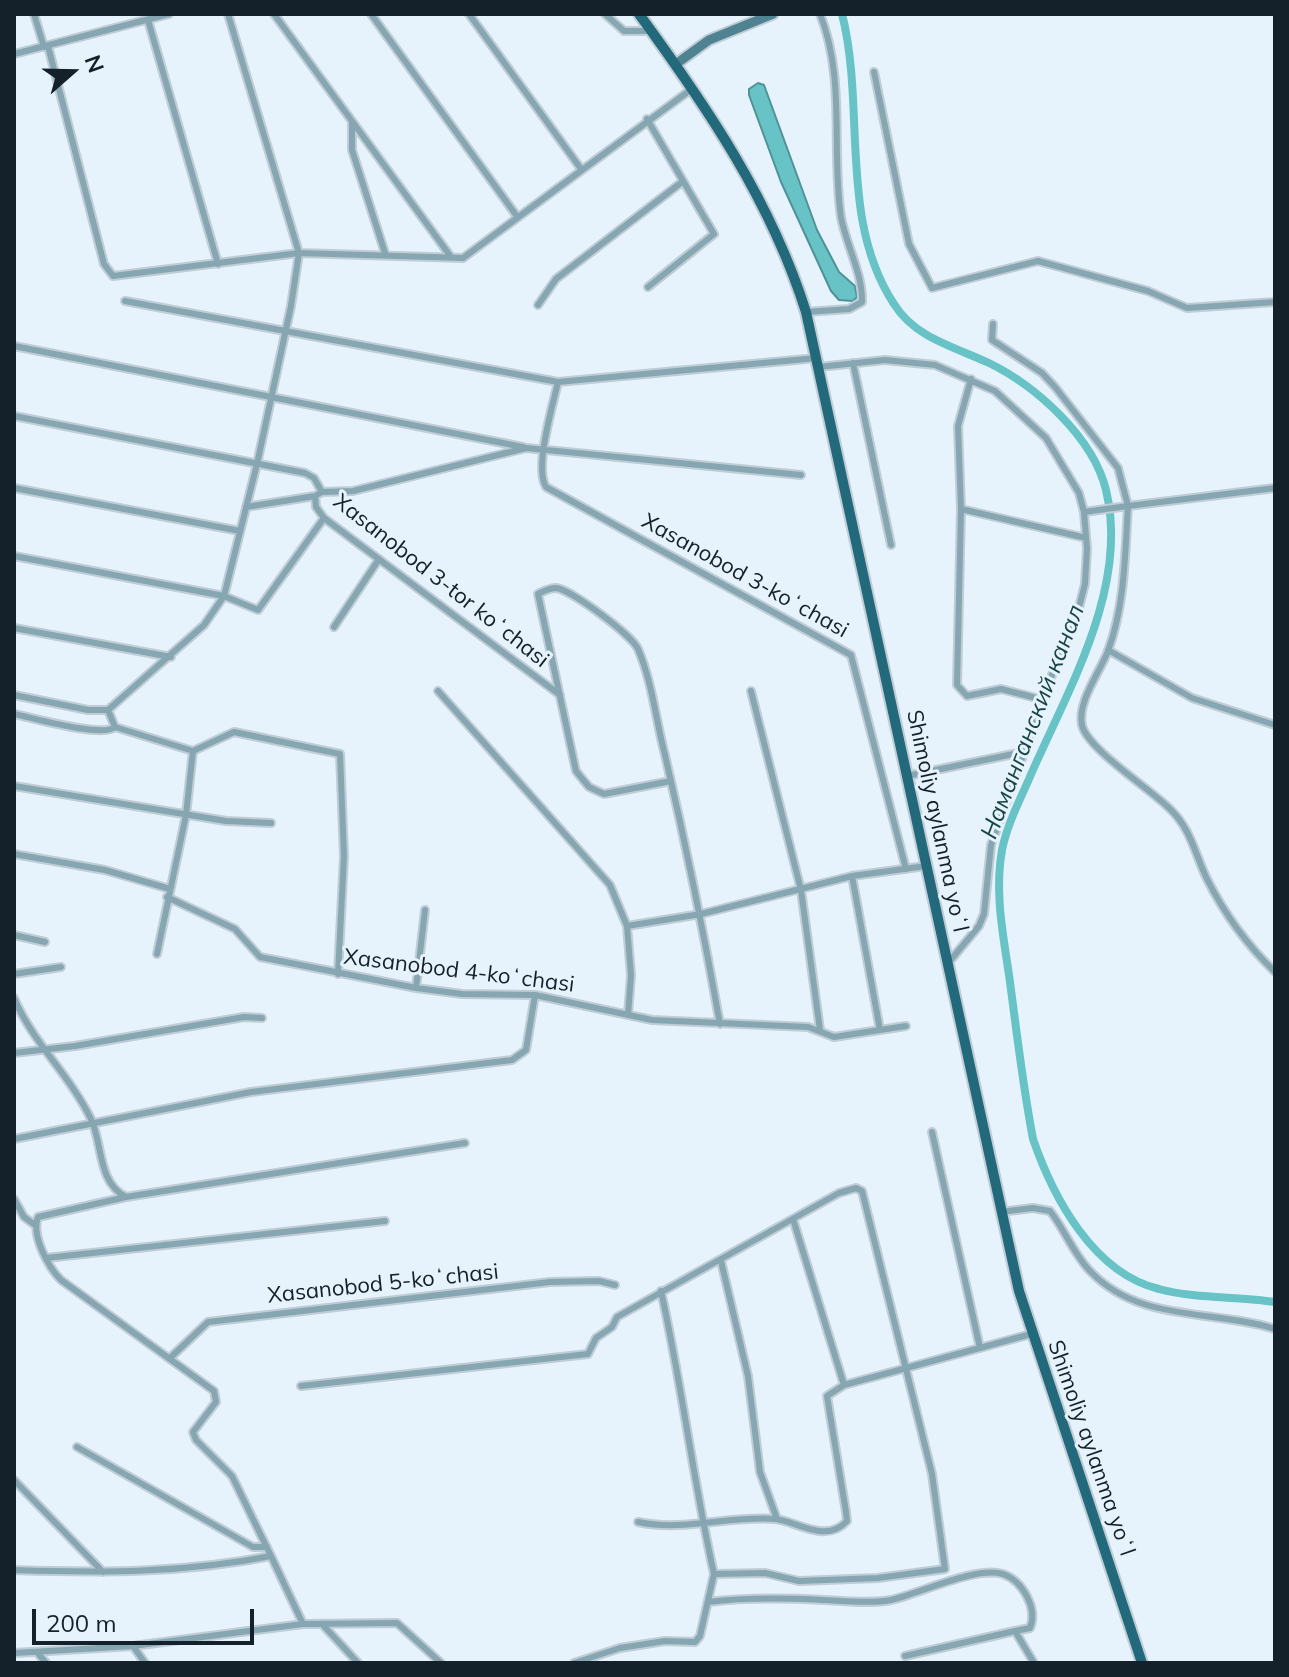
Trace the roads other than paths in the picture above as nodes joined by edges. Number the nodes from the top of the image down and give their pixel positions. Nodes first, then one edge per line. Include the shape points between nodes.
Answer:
1 (34, 14) edge
2 (169, 14) edge
3 (228, 14) edge
4 (274, 14) edge
5 (371, 14) edge
6 (469, 14) edge
7 (605, 14) edge
8 (639, 14) edge
9 (773, 14) edge
10 (820, 14) edge
11 (148, 20) junction
12 (651, 31) junction
13 (46, 46) junction
14 (14, 54) edge
15 (676, 64) junction
16 (874, 72) dead end
17 (693, 88) junction
18 (647, 119) junction
19 (352, 122) junction
20 (581, 169) junction
21 (682, 182) junction
22 (516, 215) junction
23 (299, 253) junction
24 (385, 253) junction
25 (451, 257) junction
26 (218, 264) junction
27 (648, 287) dead end
28 (125, 301) dead end
29 (1275, 302) edge
30 (538, 305) dead end
31 (806, 312) junction
32 (993, 324) dead end
33 (285, 330) junction
34 (14, 346) edge
35 (818, 362) junction
36 (853, 363) junction
37 (971, 379) junction
38 (558, 382) junction
39 (271, 394) junction
40 (14, 416) edge
41 (526, 448) junction
42 (544, 451) junction
43 (257, 464) junction
44 (801, 475) dead end
45 (14, 488) edge
46 (1275, 488) edge
47 (319, 494) junction
48 (1125, 506) junction
49 (246, 507) junction
50 (961, 509) junction
51 (1087, 512) junction
52 (324, 518) junction
53 (240, 531) junction
54 (1086, 538) junction
55 (891, 545) dead end
56 (14, 556) edge
57 (379, 559) junction
58 (224, 596) junction
59 (334, 627) dead end
60 (14, 628) edge
61 (1108, 650) junction
62 (171, 657) junction
63 (438, 691) dead end
64 (751, 691) dead end
65 (14, 695) edge
66 (560, 695) junction
67 (1044, 700) junction
68 (108, 710) junction
69 (14, 714) edge
70 (1275, 725) edge
71 (115, 727) junction
72 (193, 751) junction
73 (1023, 752) junction
74 (907, 776) junction
75 (671, 781) junction
76 (14, 786) edge
77 (186, 815) junction
78 (271, 823) dead end
79 (14, 854) edge
80 (926, 866) junction
81 (906, 869) junction
82 (852, 876) junction
83 (170, 889) junction
84 (801, 890) junction
85 (167, 897) junction
86 (425, 910) dead end
87 (701, 914) junction
88 (627, 926) junction
89 (14, 935) edge
90 (45, 942) dead end
91 (157, 954) dead end
92 (947, 965) junction
93 (61, 967) dead end
94 (1275, 972) edge
95 (14, 974) edge
96 (338, 974) junction
97 (416, 988) junction
98 (535, 995) junction
99 (14, 998) edge
100 (628, 1015) junction
101 (262, 1018) dead end
102 (720, 1024) junction
103 (906, 1026) dead end
104 (820, 1030) junction
105 (880, 1030) junction
106 (47, 1048) junction
107 (14, 1053) edge
108 (92, 1122) junction
109 (932, 1132) dead end
110 (14, 1139) edge
111 (465, 1143) dead end
112 (126, 1197) junction
113 (14, 1199) edge
114 (18, 1207) junction
115 (1000, 1212) junction
116 (14, 1216) edge
117 (793, 1219) junction
118 (385, 1221) dead end
119 (35, 1225) junction
120 (46, 1258) junction
121 (721, 1261) junction
122 (615, 1285) dead end
123 (661, 1291) junction
124 (1275, 1329) edge
125 (1031, 1334) junction
126 (980, 1348) junction
127 (170, 1358) junction
128 (908, 1369) junction
129 (844, 1385) junction
130 (301, 1386) dead end
131 (77, 1447) dead end
132 (14, 1480) edge
133 (777, 1519) junction
134 (638, 1522) dead end
135 (703, 1523) junction
136 (267, 1547) junction
137 (271, 1556) junction
138 (945, 1569) junction
139 (14, 1570) edge
140 (103, 1573) junction
141 (714, 1574) junction
142 (952, 1581) junction
143 (708, 1602) junction
144 (303, 1624) junction
145 (322, 1624) junction
146 (1015, 1631) junction
147 (133, 1646) junction
148 (37, 1652) junction
149 (14, 1653) edge
150 (905, 1656) dead end
151 (46, 1663) edge
152 (145, 1663) edge
153 (358, 1663) edge
154 (441, 1663) edge
155 (574, 1663) edge
156 (1034, 1663) edge
157 (1142, 1663) edge

1 - 13 street
2 - 11 street
3 - 23 street
4 - 19 street
5 - 22 street
6 - 20 street
7 - 12 street via 624,31
8 - 12 main road, Shimoliy aylanma yoʻl
9 - 15 main road via 709,40
10 - 31 street via 835,69 841,216 862,302 849,309
11 - 13 street
11 - 26 street
12 - 15 main road, Shimoliy aylanma yoʻl
13 - 14 street
13 - 26 street via 108,272 113,276
15 - 17 main road, Shimoliy aylanma yoʻl
16 - 29 street via 909,244 932,288 1038,261 1148,291 1187,308
17 - 18 street
17 - 31 main road, Shimoliy aylanma yoʻl via 755,192
18 - 20 street
18 - 21 street
19 - 24 street via 352,150
19 - 25 street
20 - 22 street
21 - 27 street via 714,234
21 - 30 street via 556,279
22 - 25 street via 469,255
23 - 24 street
23 - 26 street
23 - 33 street
24 - 25 street
28 - 33 street
31 - 35 main road, Shimoliy aylanma yoʻl
32 - 48 street via 992,340 1042,373 1107,452 1118,468
33 - 38 street
33 - 39 street
34 - 39 street
35 - 36 street
35 - 38 street
35 - 74 main road, Shimoliy aylanma yoʻl
36 - 37 street via 935,365
36 - 55 street
37 - 50 street via 958,426
37 - 51 street via 1018,409 1046,438
38 - 42 street
39 - 41 street
39 - 43 street
40 - 43 street
41 - 42 street
41 - 47 street via 353,491
42 - 44 street
42 - 81 street, Xasanobod 3-koʻchasi via 541,479 546,487 851,655
43 - 47 street via 305,473
43 - 49 street
45 - 53 street
46 - 48 street
47 - 49 street
47 - 52 street, Xasanobod 3-tor koʻchasi via 316,507
48 - 51 street
48 - 61 street via 1125,565
49 - 53 street
50 - 54 street
50 - 67 street via 959,691 967,696 1001,689
51 - 54 street
52 - 57 street, Xasanobod 3-tor koʻchasi
52 - 58 street via 260,610
53 - 58 street
54 - 67 street via 1085,584 1076,619
56 - 58 street
57 - 59 street
57 - 66 street, Xasanobod 3-tor koʻchasi
58 - 62 street
60 - 62 street
61 - 70 street via 1192,698
61 - 94 street via 1082,713 1087,735 1185,827 1233,924
62 - 68 street
63 - 88 street via 610,885
64 - 84 street
65 - 68 street
66 - 75 street via 576,771 589,787 604,794
66 - 75 street via 538,596 551,588 564,590 637,646
67 - 73 street
68 - 71 street
69 - 71 street via 92,730
71 - 72 street
72 - 77 street
72 - 96 street via 234,732 340,754 344,856
73 - 74 street
73 - 92 street via 991,845 984,914
74 - 80 main road, Shimoliy aylanma yoʻl
75 - 87 street
76 - 77 street
77 - 78 street
77 - 83 street
79 - 83 street via 105,870
80 - 81 street
80 - 92 main road, Shimoliy aylanma yoʻl
81 - 82 street
82 - 84 street
82 - 105 street
83 - 85 street
84 - 87 street
84 - 104 street
85 - 91 street
85 - 96 street, Xasanobod 4-koʻchasi via 235,929 260,957
86 - 97 street
87 - 88 street
87 - 102 street
88 - 100 street
89 - 90 street
92 - 115 main road, Shimoliy aylanma yoʻl
93 - 95 street
96 - 97 street, Xasanobod 4-koʻchasi
97 - 98 street, Xasanobod 4-koʻchasi
98 - 100 street, Xasanobod 4-koʻchasi
98 - 108 street via 526,1050 512,1060 251,1092
99 - 106 street via 31,1034
100 - 102 street, Xasanobod 4-koʻchasi
101 - 106 street
102 - 104 street, Xasanobod 4-koʻchasi
103 - 105 street, Xasanobod 4-koʻchasi
104 - 105 street, Xasanobod 4-koʻchasi via 834,1037
106 - 107 street
106 - 108 street
108 - 110 street
108 - 112 street via 102,1163 112,1185
109 - 126 street
111 - 112 street
112 - 119 street via 38,1217
113 - 114 street
114 - 116 street
114 - 119 street
115 - 124 street via 1050,1211 1089,1271 1136,1304
115 - 125 main road, Shimoliy aylanma yoʻl
117 - 121 street
117 - 128 street via 839,1193 862,1191
117 - 129 street
118 - 120 street
119 - 120 street
120 - 127 street via 61,1280
121 - 123 street
121 - 133 street via 748,1376 760,1472
122 - 127 street, Xasanobod 5-koʻchasi via 550,1282 208,1322
123 - 130 street via 617,1317 588,1354
123 - 135 street
125 - 126 street
125 - 157 main road, Shimoliy aylanma yoʻl
126 - 128 street
127 - 136 street via 214,1391 216,1402 193,1432 232,1476
128 - 129 street
128 - 138 street via 939,1513
129 - 133 street via 827,1396 847,1521 812,1531
131 - 136 street via 253,1547
132 - 140 street
133 - 135 street
134 - 135 street
135 - 141 street
136 - 137 street
137 - 140 street via 212,1568
137 - 144 street
138 - 141 street via 799,1581 765,1573
138 - 142 street
139 - 140 street
141 - 143 street
142 - 143 street via 887,1601
142 - 146 street via 988,1572 1014,1580 1034,1617 1030,1628
143 - 155 street via 695,1642 620,1648
144 - 145 street
144 - 147 street
145 - 153 street
145 - 154 street via 397,1623
146 - 150 street
146 - 156 street
147 - 148 street
147 - 152 street
148 - 149 street
148 - 151 street

